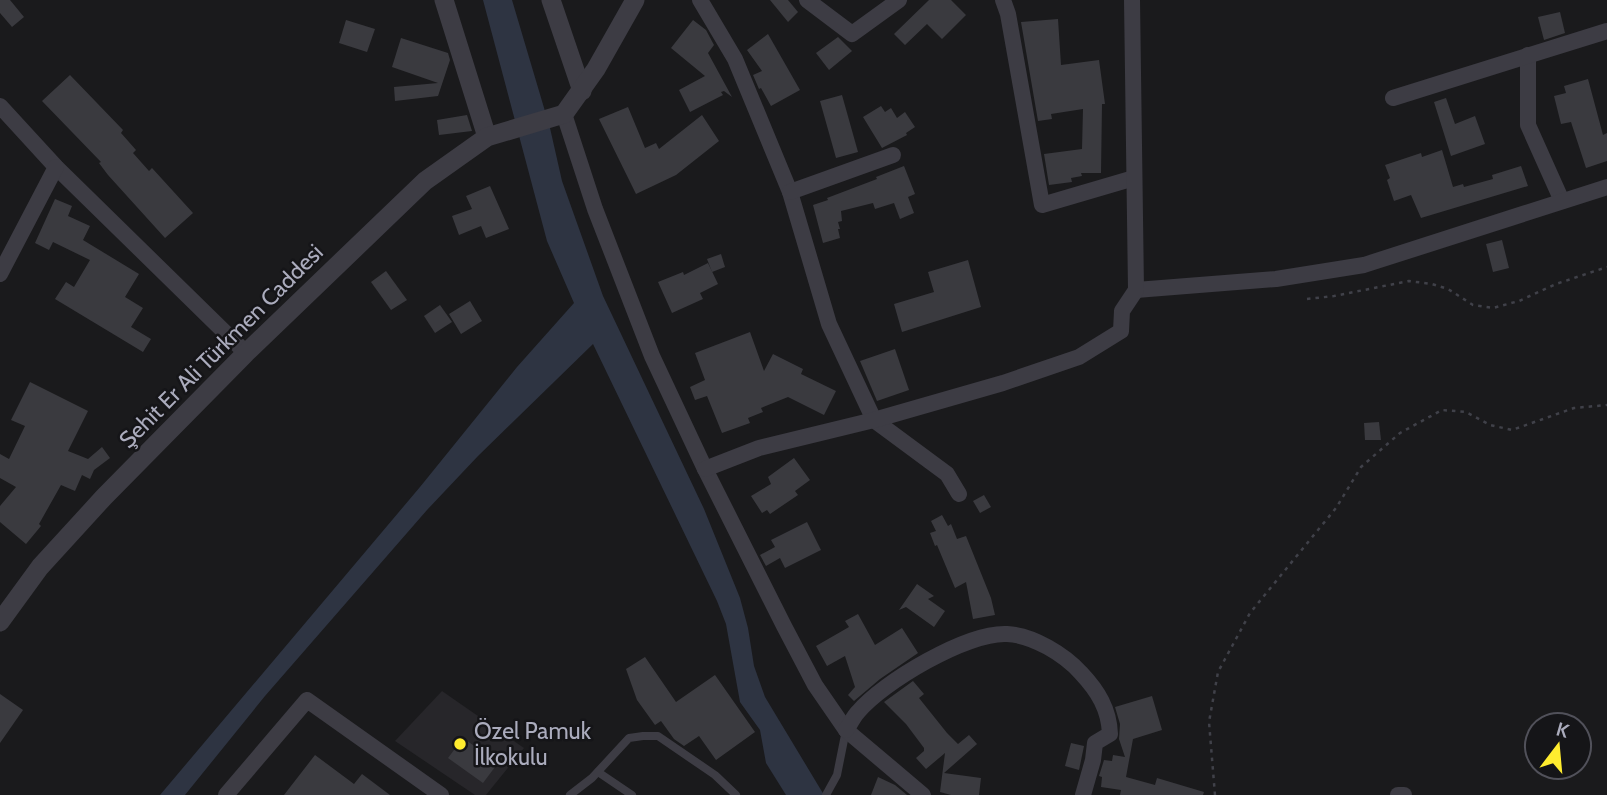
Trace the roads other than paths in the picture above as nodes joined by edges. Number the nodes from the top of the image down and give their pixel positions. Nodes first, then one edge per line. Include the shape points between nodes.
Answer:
1 (444, 0) edge
2 (551, 0) edge
3 (635, 0) edge
4 (700, 0) edge
5 (807, 0) edge
6 (899, 0) edge
7 (1003, 0) edge
8 (1132, 0) edge
9 (1607, 31) edge
10 (1528, 55) junction
11 (582, 90) junction
12 (1393, 98) dead end
13 (0, 106) edge
14 (564, 114) junction
15 (494, 134) junction
16 (893, 155) dead end
17 (56, 167) junction
18 (1133, 178) junction
19 (1607, 187) edge
20 (790, 192) junction
21 (1562, 201) junction
22 (0, 274) edge
23 (1136, 290) junction
24 (246, 353) junction
25 (874, 421) junction
26 (705, 469) junction
27 (959, 494) dead end
28 (0, 622) edge
29 (846, 730) junction
30 (598, 772) junction
31 (226, 795) edge
32 (441, 795) edge
33 (570, 795) edge
34 (632, 795) edge
35 (736, 795) edge
36 (826, 795) edge
37 (923, 795) edge
38 (1083, 795) edge
39 (1398, 795) edge
40 (1404, 795) edge

1 - 15 street
2 - 11 street
3 - 11 street
4 - 20 street via 735,59
5 - 6 street via 852,34
7 - 18 street via 1042,205
8 - 18 street
9 - 10 street
10 - 12 street
10 - 21 street via 1528,125
11 - 14 street
13 - 17 street
14 - 15 street
14 - 26 street via 652,356
15 - 24 street, Şehit Er Ali Türkmen Caddesi via 425,181
16 - 20 street
17 - 22 street
17 - 24 street
18 - 23 street
19 - 21 street
20 - 25 street via 829,324
21 - 23 street via 1364,265 1276,279
23 - 25 street via 1122,311 1121,331 1079,357
24 - 28 street, Şehit Er Ali Türkmen Caddesi via 104,497 40,567
25 - 26 street via 759,448
25 - 27 street via 947,474
26 - 29 street via 815,685
29 - 36 lane via 837,775
29 - 37 street
29 - 38 street via 858,712 898,679 978,638 1008,634 1040,643 1069,659 1096,689 1110,718 1110,734 1095,743
30 - 33 lane
30 - 34 lane
30 - 35 lane via 629,738 658,736
31 - 32 street via 307,700
39 - 40 street

